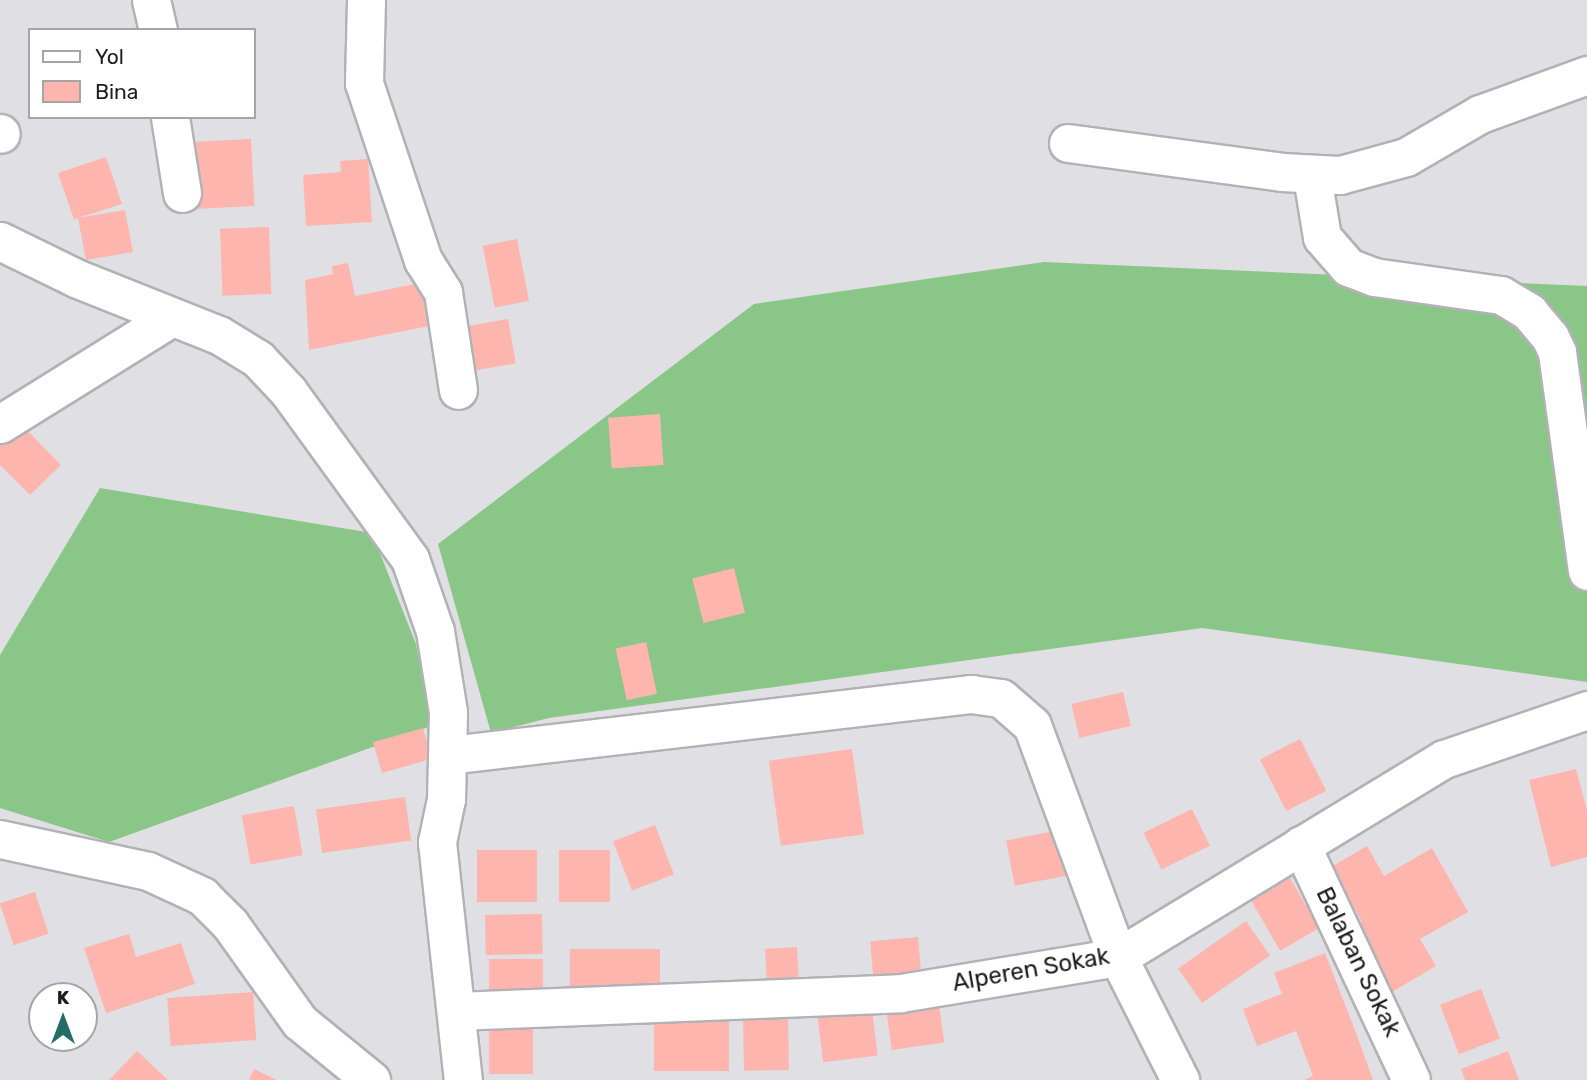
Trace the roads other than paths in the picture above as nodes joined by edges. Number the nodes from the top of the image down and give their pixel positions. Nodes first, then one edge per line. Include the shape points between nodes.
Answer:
1 (151, 0) edge
2 (366, 0) edge
3 (158, 28) edge
4 (1587, 75) edge
5 (170, 119) edge
6 (1068, 143) dead end
7 (1312, 176) junction
8 (182, 193) dead end
9 (0, 241) edge
10 (172, 317) junction
11 (458, 390) dead end
12 (0, 424) edge
13 (1587, 571) edge
14 (1587, 710) edge
15 (449, 755) junction
16 (0, 839) edge
17 (1301, 845) junction
18 (1118, 957) junction
19 (456, 1011) junction
20 (371, 1080) edge
21 (463, 1080) edge
22 (1180, 1080) edge
23 (1411, 1080) edge

1 - 3 street
2 - 11 street via 364,83 423,260 443,292
4 - 7 street via 1500,105 1385,165
5 - 8 street
6 - 7 street
7 - 13 street via 1322,237 1348,267 1374,277 1501,295 1529,312 1550,337 1557,352
9 - 10 street
10 - 12 street
10 - 15 street via 240,346 274,374 410,559 443,668
14 - 17 street, Alperen Sokak via 1444,759
15 - 18 street via 971,694 1000,698 1014,705 1031,726
15 - 19 street via 437,842
16 - 20 street via 148,871 193,891 230,924 300,1022
17 - 18 street, Alperen Sokak
17 - 23 street, Balaban Sokak
18 - 19 street, Alperen Sokak via 901,993
18 - 22 street
19 - 21 street

